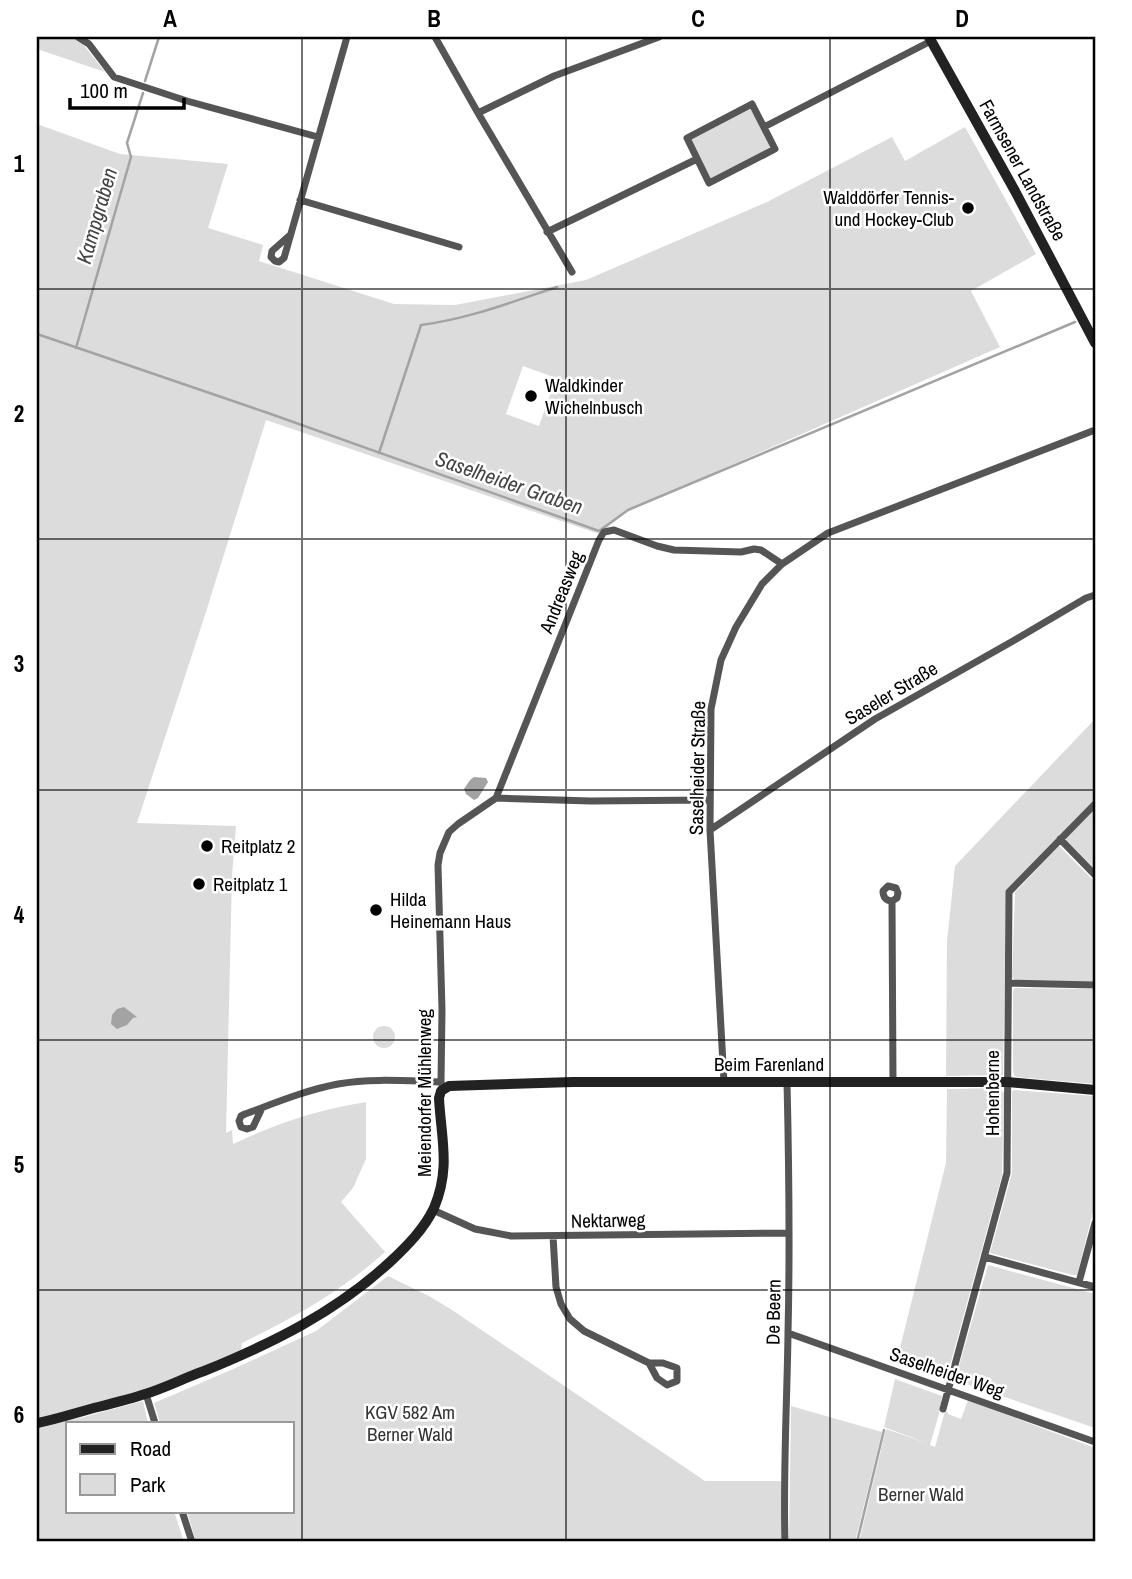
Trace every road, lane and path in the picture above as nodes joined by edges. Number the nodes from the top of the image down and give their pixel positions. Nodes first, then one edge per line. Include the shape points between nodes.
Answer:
1 (78, 37) edge
2 (347, 37) edge
3 (435, 37) edge
4 (659, 37) edge
5 (930, 39) edge
6 (478, 113) junction
7 (764, 127) junction
8 (318, 137) junction
9 (697, 159) junction
10 (300, 200) junction
11 (547, 232) junction
12 (290, 236) dead end
13 (459, 247) dead end
14 (572, 272) dead end
15 (1095, 343) edge
16 (1095, 430) edge
17 (782, 564) junction
18 (1095, 595) edge
19 (496, 798) junction
20 (710, 800) junction
21 (1095, 804) edge
22 (710, 830) junction
23 (1060, 839) junction
24 (1095, 875) edge
25 (892, 901) dead end
26 (1009, 983) junction
27 (1095, 985) edge
28 (724, 1082) junction
29 (787, 1082) junction
30 (893, 1082) junction
31 (1008, 1082) junction
32 (442, 1086) junction
33 (1095, 1090) edge
34 (262, 1108) dead end
35 (433, 1210) junction
36 (1095, 1223) edge
37 (789, 1233) junction
38 (553, 1236) junction
39 (985, 1257) junction
40 (1079, 1282) junction
41 (1095, 1287) edge
42 (788, 1333) junction
43 (649, 1363) dead end
44 (949, 1389) junction
45 (146, 1394) junction
46 (943, 1409) dead end
47 (155, 1422) edge
48 (37, 1423) edge
49 (1095, 1442) edge
50 (182, 1512) edge
51 (192, 1542) edge
52 (785, 1542) edge

1 - 8 street via 114,77
2 - 8 street
3 - 6 street
4 - 6 street via 554,76
5 - 7 street
5 - 15 street, Farmsener Landstraße
6 - 11 street
7 - 9 street via 752,104 687,138
7 - 9 street via 775,149 709,183
8 - 10 street
9 - 11 street
10 - 12 street
10 - 13 street
11 - 14 street
16 - 17 street, Saselheider Straße via 828,533
17 - 19 street, Andreasweg via 761,550 674,550 614,530 604,532
17 - 20 street, Saselheider Straße via 762,584 721,660 711,709
18 - 22 street, Saseler Straße via 875,719
19 - 20 street
19 - 32 street, Meiendorfer Mühlenweg via 449,832 440,853
20 - 22 street, Saselheider Straße
21 - 23 street, Hohenberne
22 - 28 street, Saselheider Straße
23 - 24 street
23 - 26 street, Hohenberne via 1009,892
25 - 30 street
26 - 27 street
26 - 31 street, Hohenberne
28 - 29 street, Beim Farenland
28 - 32 street, Beim Farenland
29 - 30 street, Beim Farenland
29 - 37 street, De Beern
30 - 31 street, Beim Farenland
31 - 33 street, Beim Farenland
31 - 39 street, Hohenberne via 1007,1173
32 - 34 street via 399,1081 344,1083
32 - 35 street, Meiendorfer Mühlenweg via 443,1170
35 - 38 street, Nektarweg via 475,1229 511,1236
35 - 45 street, Meiendorfer Mühlenweg via 391,1260 318,1317
36 - 40 street
37 - 38 street, Nektarweg
37 - 42 street, De Beern
38 - 43 street via 556,1287 570,1319 584,1331
39 - 40 street
39 - 44 street, Hohenberne
40 - 41 street
42 - 44 street, Saselheider Weg
42 - 52 street, De Beern
44 - 46 street, Hohenberne
44 - 49 street, Saselheider Weg
45 - 47 street
45 - 48 street, Meiendorfer Mühlenweg
50 - 51 street

